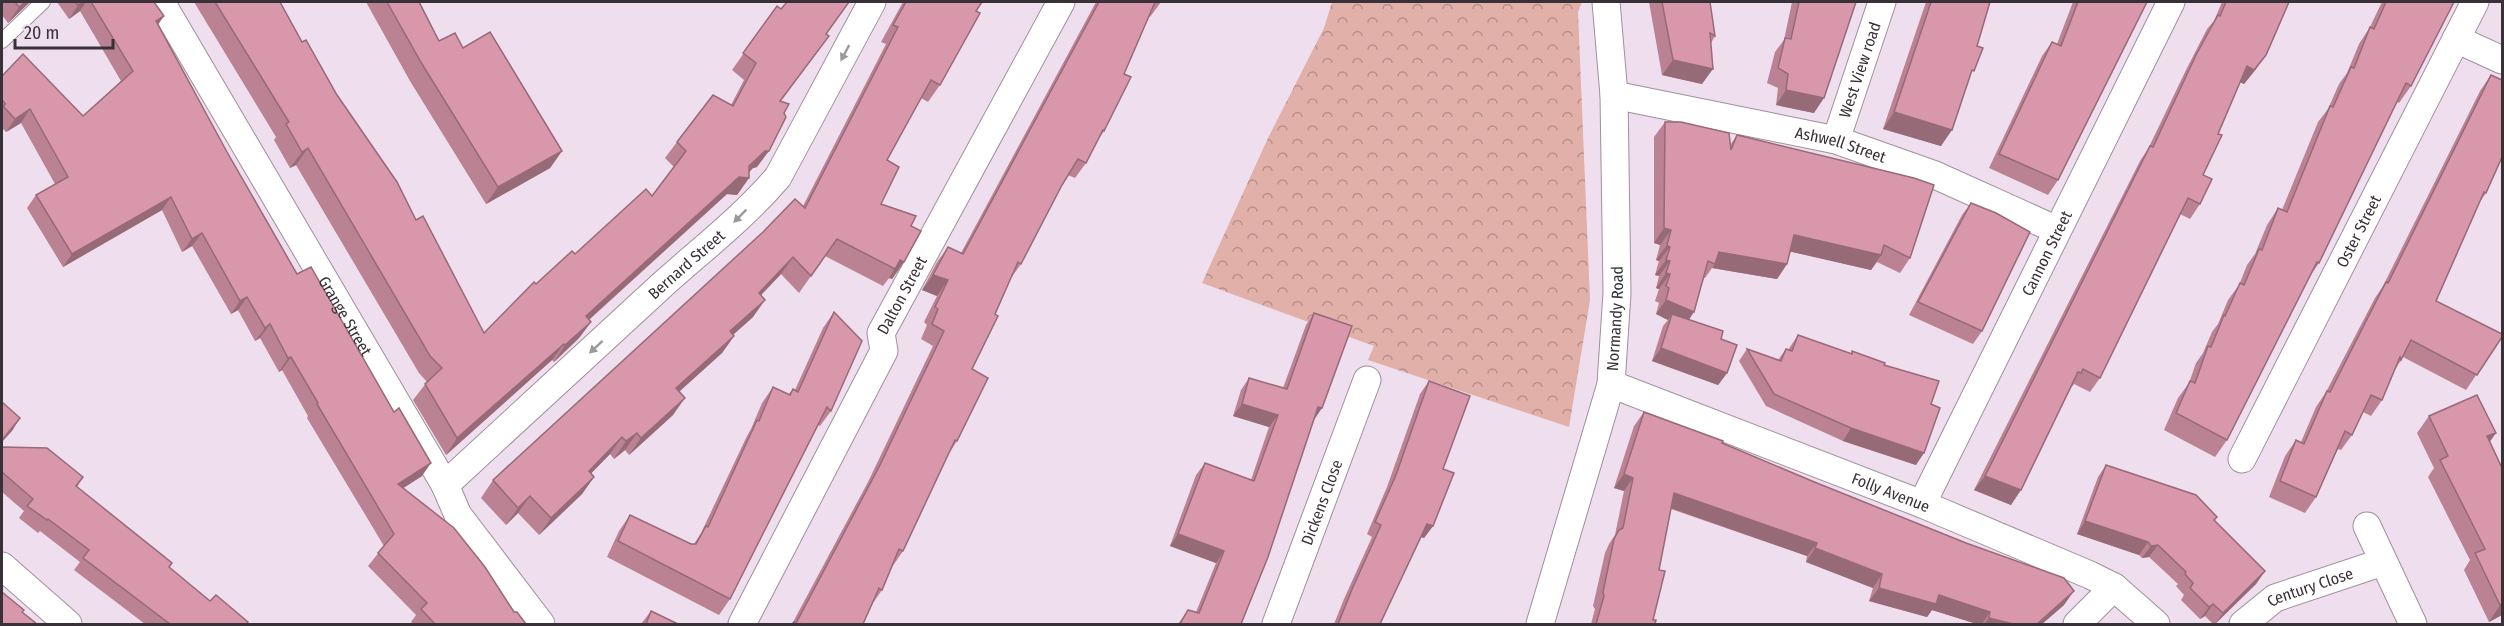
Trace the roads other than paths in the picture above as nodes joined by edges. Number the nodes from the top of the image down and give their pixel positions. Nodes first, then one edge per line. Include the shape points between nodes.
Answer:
1 (44, 2) edge
2 (161, 2) edge
3 (872, 2) edge
4 (1060, 2) edge
5 (1606, 2) edge
6 (1882, 2) edge
7 (2171, 2) edge
8 (2475, 2) edge
9 (2456, 39) junction
10 (3, 41) edge
11 (2502, 60) edge
12 (1614, 95) junction
13 (1836, 140) junction
14 (2057, 230) junction
15 (1367, 380) dead end
16 (1611, 384) junction
17 (2242, 459) dead end
18 (445, 485) junction
19 (1922, 504) junction
20 (2367, 526) dead end
21 (2383, 562) junction
22 (2, 566) edge
23 (2114, 587) junction
24 (68, 624) edge
25 (541, 624) edge
26 (742, 624) edge
27 (1276, 624) edge
28 (1540, 624) edge
29 (2077, 624) edge
30 (2156, 624) edge
31 (2243, 624) edge
32 (2413, 624) edge

1 - 10 lane
2 - 18 street, Grange Street
3 -> 18 street, Bernard Street via 778,177 767,190
4 - 26 street, Dalton Street via 881,333 884,351
5 - 12 street, Normandy Road
6 - 13 street, West View road
7 - 14 street, Cannon Street
8 - 9 street, Oster Street
9 - 11 street
9 - 17 street, Oster Street
12 - 13 street, Ashwell Street
12 - 16 street, Normandy Road via 1617,293
13 - 14 street, Ashwell Street via 1935,175
14 - 19 street, Cannon Street
15 - 27 street, Dickens Close
16 - 19 street, Folly Avenue
16 - 28 street, Normandy Road
18 - 25 street, Grange Street via 458,515
19 - 23 street, Folly Avenue
20 - 21 street
21 - 31 street, Century Close via 2276,598
21 - 32 street
22 - 24 street
23 - 29 street
23 - 30 street, Folly Avenue

